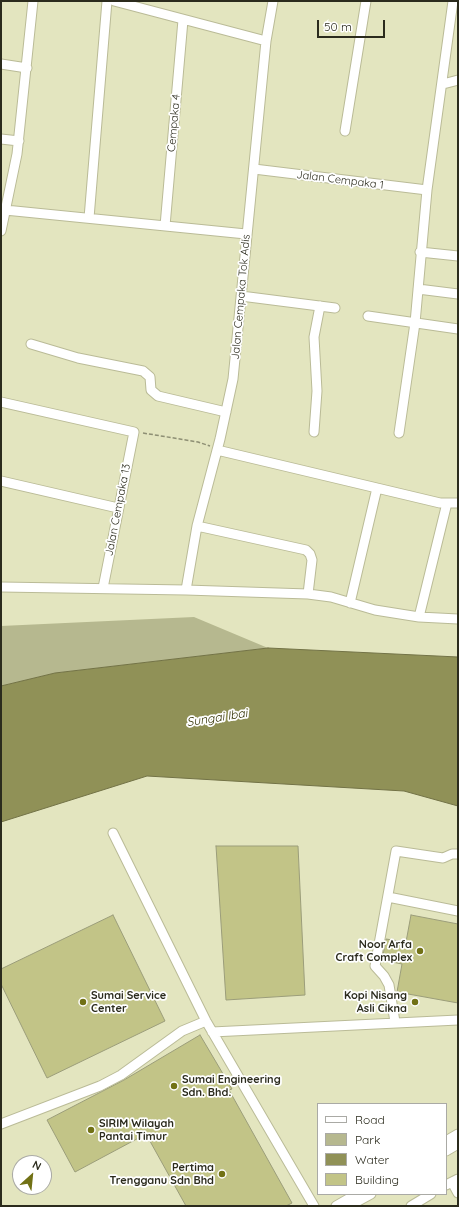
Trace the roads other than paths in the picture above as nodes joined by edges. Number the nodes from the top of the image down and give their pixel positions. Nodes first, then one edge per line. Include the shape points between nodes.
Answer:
1 (33, 1) edge
2 (107, 1) edge
3 (114, 1) edge
4 (273, 1) edge
5 (366, 1) edge
6 (453, 1) edge
7 (183, 20) junction
8 (458, 38) edge
9 (449, 40) junction
10 (266, 41) junction
11 (1, 64) edge
12 (27, 68) junction
13 (458, 80) edge
14 (443, 84) junction
15 (345, 131) dead end
16 (1, 138) edge
17 (19, 141) junction
18 (254, 169) junction
19 (427, 190) junction
20 (5, 210) junction
21 (89, 218) junction
22 (165, 226) junction
23 (1, 231) edge
24 (246, 234) junction
25 (420, 252) junction
26 (458, 256) edge
27 (418, 289) junction
28 (458, 294) edge
29 (241, 296) junction
30 (320, 306) junction
31 (335, 308) dead end
32 (368, 316) dead end
33 (415, 323) junction
34 (458, 329) edge
35 (31, 344) dead end
36 (1, 402) edge
37 (225, 417) junction
38 (314, 432) dead end
39 (399, 433) dead end
40 (217, 450) junction
41 (1, 480) edge
42 (368, 485) junction
43 (458, 502) edge
44 (447, 503) junction
45 (118, 508) junction
46 (197, 526) junction
47 (1, 586) edge
48 (103, 588) junction
49 (186, 590) junction
50 (308, 594) junction
51 (350, 603) junction
52 (419, 617) junction
53 (458, 620) edge
54 (113, 833) dead end
55 (458, 854) edge
56 (388, 897) junction
57 (458, 911) edge
58 (458, 1020) edge
59 (206, 1021) junction
60 (395, 1022) junction
61 (212, 1032) junction
62 (1, 1124) edge
63 (458, 1134) edge
64 (447, 1140) edge
65 (458, 1144) edge
66 (447, 1150) edge
67 (452, 1182) edge
68 (458, 1193) edge
69 (354, 1195) edge
70 (368, 1195) edge
71 (429, 1195) edge
72 (314, 1206) edge
73 (336, 1206) edge
74 (349, 1206) edge
75 (411, 1206) edge

1 - 12 street
2 - 21 street
3 - 7 street
4 - 10 street, Jalan Cempaka Tok Adis
5 - 15 street
6 - 9 street
7 - 10 street
7 - 22 street, Cempaka 4
8 - 9 street
9 - 14 street
10 - 18 street, Jalan Cempaka Tok Adis
11 - 12 street
12 - 17 street
13 - 14 street
14 - 19 street
16 - 17 street
17 - 20 street
18 - 19 street, Jalan Cempaka 1
18 - 24 street, Jalan Cempaka Tok Adis
19 - 25 street
20 - 21 street
20 - 23 street
21 - 22 street
22 - 24 street
24 - 29 street, Jalan Cempaka Tok Adis
25 - 26 street
25 - 27 street
27 - 28 street
27 - 33 street
29 - 30 street
29 - 37 street, Jalan Cempaka Tok Adis via 233,379
30 - 31 street
30 - 38 street via 314,345 317,391
32 - 33 street
33 - 34 street
33 - 39 street
35 - 37 street via 78,358 143,371 150,377 151,390 158,396
36 - 45 street, Jalan Cempaka 13 via 134,432
37 - 40 street, Jalan Cempaka Tok Adis
40 - 42 street
40 - 46 street, Jalan Cempaka Tok Adis
41 - 45 street
42 - 44 street
42 - 51 street
43 - 44 street
44 - 52 street
45 - 48 street, Jalan Cempaka 13
46 - 49 street, Jalan Cempaka Tok Adis
46 - 50 street via 306,550 312,560
47 - 48 street
48 - 49 street
49 - 50 street
50 - 51 street
51 - 52 street
52 - 53 street
54 - 59 street
55 - 56 street via 443,858 396,851
56 - 57 street
56 - 60 street via 375,966 389,985
58 - 60 street
59 - 61 street
59 - 62 street via 182,1031 121,1075 100,1086
60 - 61 street
61 - 72 street
63 - 64 street
65 - 66 street
67 - 68 street
69 - 73 street
70 - 74 street
71 - 75 street

